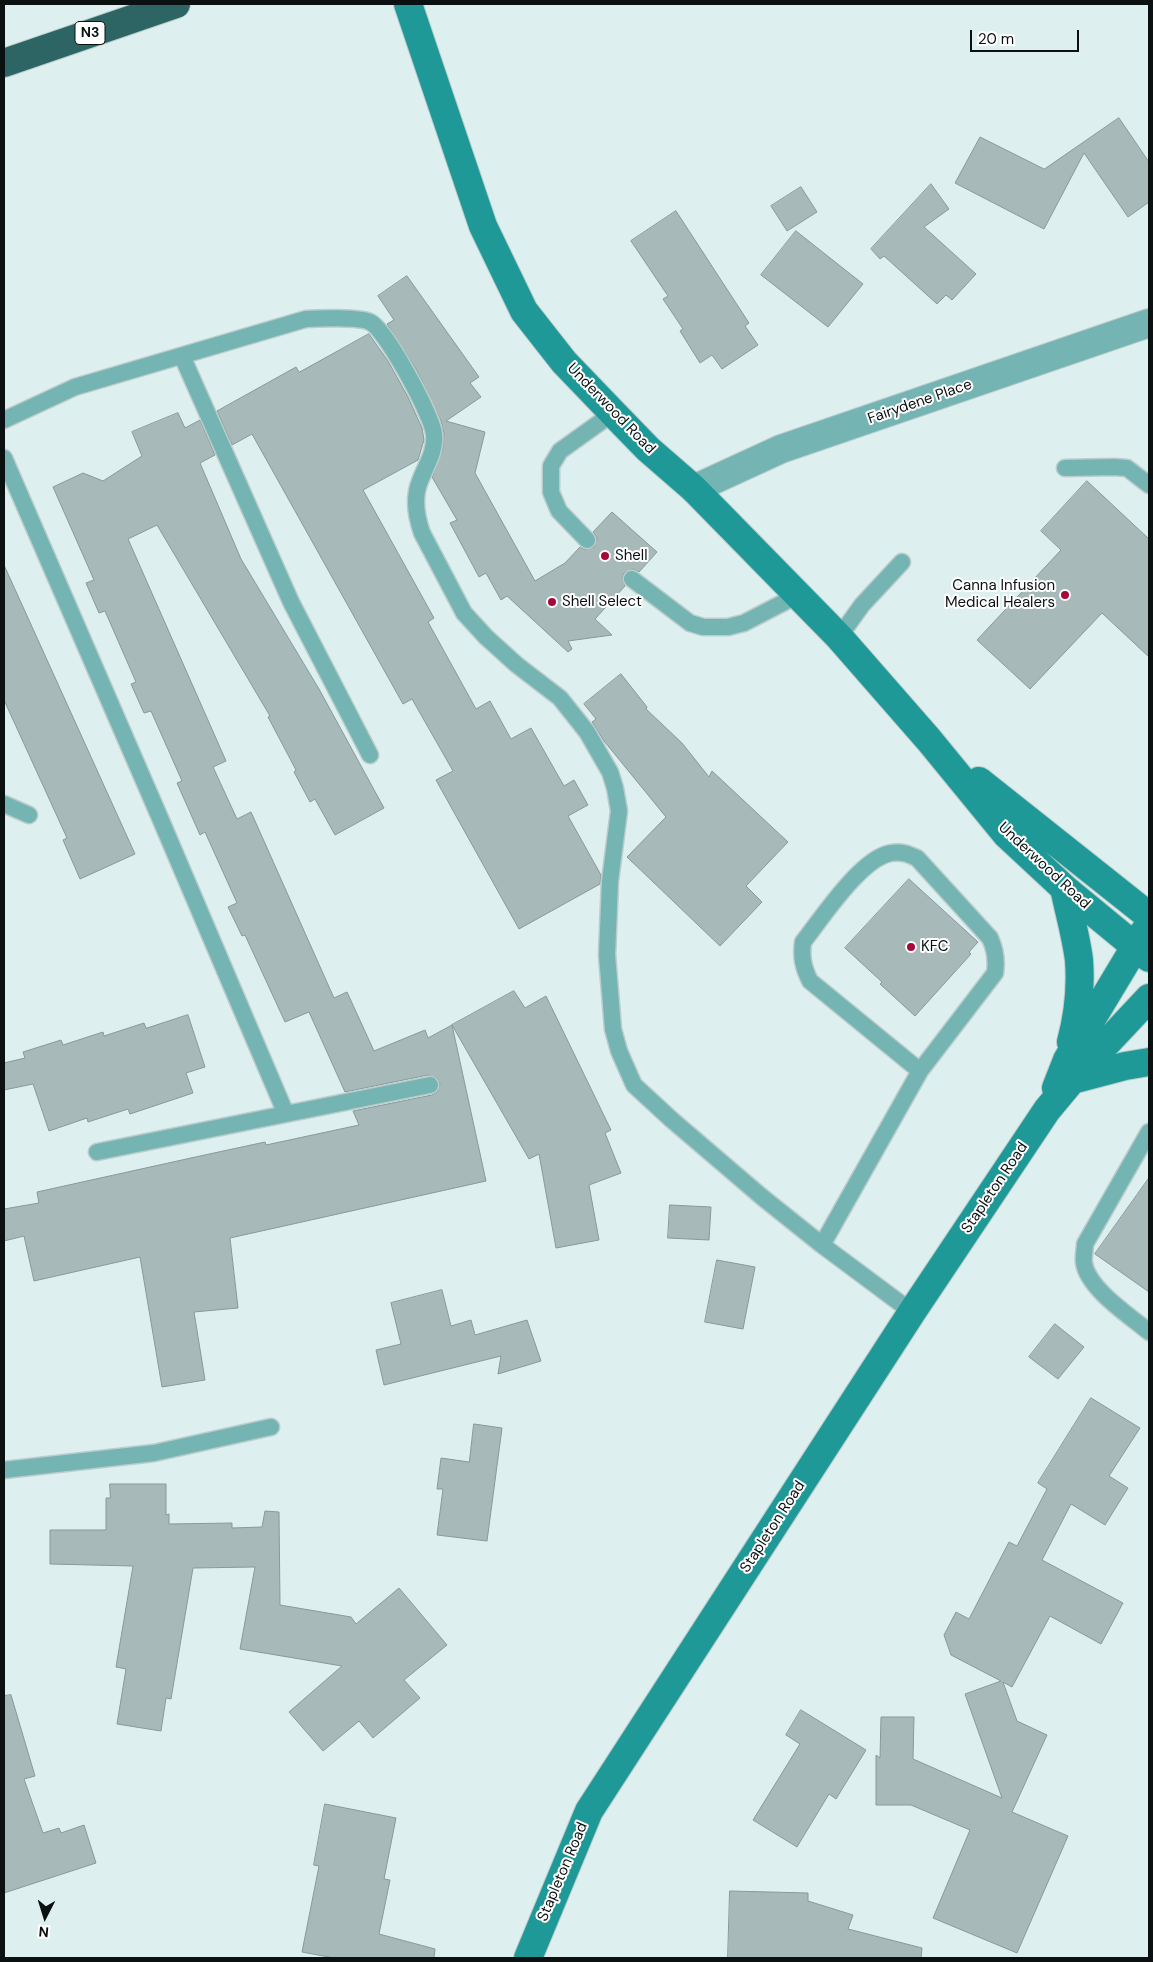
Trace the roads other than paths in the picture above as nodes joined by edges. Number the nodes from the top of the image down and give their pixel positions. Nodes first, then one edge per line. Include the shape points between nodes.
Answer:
1 (176, 4) edge
2 (408, 4) edge
3 (4, 63) edge
4 (1149, 323) edge
5 (182, 356) junction
6 (614, 413) junction
7 (4, 420) edge
8 (4, 458) edge
9 (1065, 468) dead end
10 (1149, 485) edge
11 (694, 489) junction
12 (587, 540) dead end
13 (902, 562) dead end
14 (632, 579) dead end
15 (798, 595) junction
16 (839, 636) junction
17 (929, 740) junction
18 (370, 755) dead end
19 (4, 804) edge
20 (30, 815) dead end
21 (1064, 888) junction
22 (1149, 916) edge
23 (1149, 922) edge
24 (1142, 953) edge
25 (1149, 998) edge
26 (1149, 1062) edge
27 (1070, 1070) junction
28 (920, 1071) junction
29 (430, 1085) dead end
30 (286, 1114) junction
31 (1149, 1132) edge
32 (97, 1152) dead end
33 (822, 1245) junction
34 (912, 1312) junction
35 (1149, 1332) edge
36 (271, 1427) dead end
37 (4, 1470) edge
38 (528, 1958) edge

1 - 3 highway, N3
2 - 6 main road, Underwood Road via 483,226 524,310 564,362
4 - 11 street, Fairydene Place via 781,449
5 - 7 lane via 75,387
5 - 18 lane via 291,602
5 - 33 lane via 306,319 371,322 386,337 421,400 434,432 433,449 419,482 416,502 422,533 464,613 492,642 560,698 587,732 613,780 619,811 610,881 607,954 613,1029 634,1085
6 - 11 main road, Underwood Road via 648,449
6 - 12 lane via 560,451 551,466 551,492 558,511
8 - 30 lane
9 - 10 lane via 1127,468
11 - 15 main road, Underwood Road
13 - 16 lane via 862,605
14 - 15 lane via 690,624 703,627 744,623
15 - 16 main road, Underwood Road
16 - 17 main road, Underwood Road
17 - 21 main road, Underwood Road via 1006,834
17 - 22 main road, Underwood Road
19 - 20 lane
21 - 24 main road, Underwood Road
21 - 27 main road via 1079,961 1079,996
23 - 24 main road, Stapleton Road
24 - 27 main road, Stapleton Road
25 - 27 main road, Stapleton Road
26 - 27 main road
27 - 34 main road, Stapleton Road via 1047,1110
28 - 28 lane via 810,981 801,954 803,942 859,872 890,853 905,853 917,858 990,938 997,964 995,973
28 - 33 lane
29 - 30 lane
30 - 32 lane
31 - 35 lane via 1086,1244 1084,1263 1090,1279 1106,1296
33 - 34 lane
34 - 38 main road, Stapleton Road via 589,1812
36 - 37 lane via 154,1453

